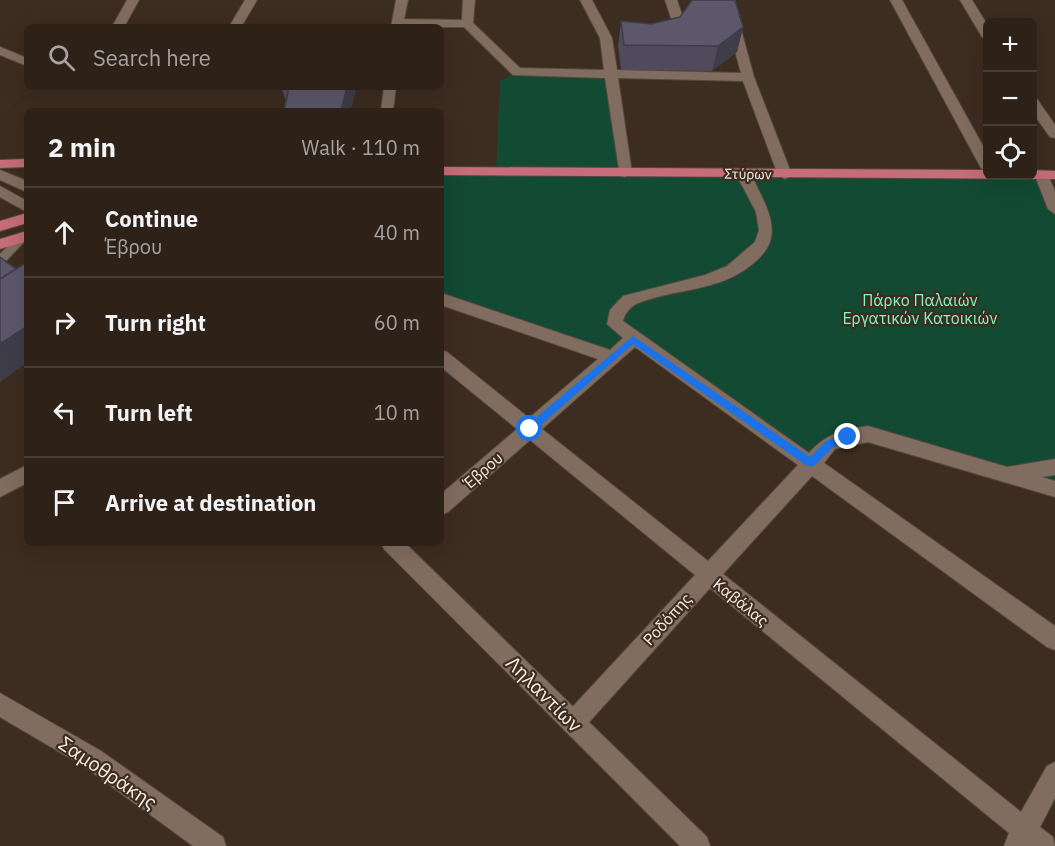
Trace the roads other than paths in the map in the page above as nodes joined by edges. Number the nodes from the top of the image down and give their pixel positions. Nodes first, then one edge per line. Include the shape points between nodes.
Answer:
1 (133, 0) edge
2 (251, 0) edge
3 (402, 0) edge
4 (469, 0) edge
5 (586, 0) edge
6 (671, 0) edge
7 (727, 0) edge
8 (896, 0) edge
9 (966, 0) edge
10 (120, 24) edge
11 (238, 24) edge
12 (397, 24) edge
13 (444, 24) edge
14 (467, 24) junction
15 (983, 31) edge
16 (606, 38) junction
17 (658, 40) edge
18 (620, 41) edge
19 (0, 51) edge
20 (24, 61) edge
21 (610, 75) junction
22 (748, 77) junction
23 (390, 90) edge
24 (387, 108) edge
25 (1037, 109) edge
26 (1055, 134) edge
27 (983, 161) edge
28 (24, 163) edge
29 (0, 164) edge
30 (444, 171) edge
31 (625, 173) junction
32 (0, 174) edge
33 (743, 174) junction
34 (785, 174) junction
35 (983, 176) edge
36 (1049, 176) edge
37 (24, 186) edge
38 (0, 191) edge
39 (24, 205) edge
40 (1055, 209) edge
41 (24, 219) edge
42 (0, 226) edge
43 (24, 236) edge
44 (24, 237) edge
45 (0, 244) edge
46 (0, 260) edge
47 (444, 300) edge
48 (633, 339) junction
49 (612, 357) junction
50 (444, 359) edge
51 (530, 429) junction
52 (811, 463) junction
53 (1055, 467) edge
54 (1005, 474) junction
55 (24, 475) edge
56 (0, 489) edge
57 (1055, 489) edge
58 (444, 503) edge
59 (397, 546) edge
60 (708, 575) junction
61 (1055, 639) edge
62 (0, 704) edge
63 (573, 723) junction
64 (1055, 774) edge
65 (1020, 839) edge
66 (214, 846) edge
67 (698, 846) edge
68 (1044, 846) edge

1 - 10 street
2 - 11 street
3 - 12 street
4 - 14 street
5 - 16 street
6 - 17 street via 679,24
7 - 22 street
8 - 27 street
9 - 15 street
13 - 14 street
14 - 21 street via 517,72
16 - 18 street
16 - 21 street
19 - 20 street
21 - 22 street
21 - 31 street
22 - 34 street
23 - 24 street
25 - 26 street
28 - 29 main road
30 - 31 main road, Στύρων
31 - 33 main road, Στύρων
32 - 37 street
33 - 34 main road, Στύρων
33 - 48 street via 763,212 766,230 762,244 741,264 709,280 643,295 623,305 615,324
34 - 35 main road, Στύρων
36 - 40 street
38 - 39 street
41 - 42 main road
43 - 45 main road
44 - 46 lane
47 - 49 street
48 - 49 street, Έβρου
48 - 52 street
49 - 51 street, Έβρου
50 - 51 street, Καβάλας
51 - 58 street, Έβρου
51 - 60 street, Καβάλας
52 - 54 street, Ροδόπης via 829,444 868,434
52 - 60 street, Ροδόπης
52 - 61 street
53 - 54 street
54 - 57 street, Ροδόπης
55 - 56 street
59 - 63 street, Ληλαντίων
60 - 63 street, Ροδόπης
60 - 65 street, Καβάλας
62 - 66 street, Σαμοθράκης via 93,759
63 - 67 street, Ληλαντίων
64 - 65 street
65 - 68 street, Καβάλας

